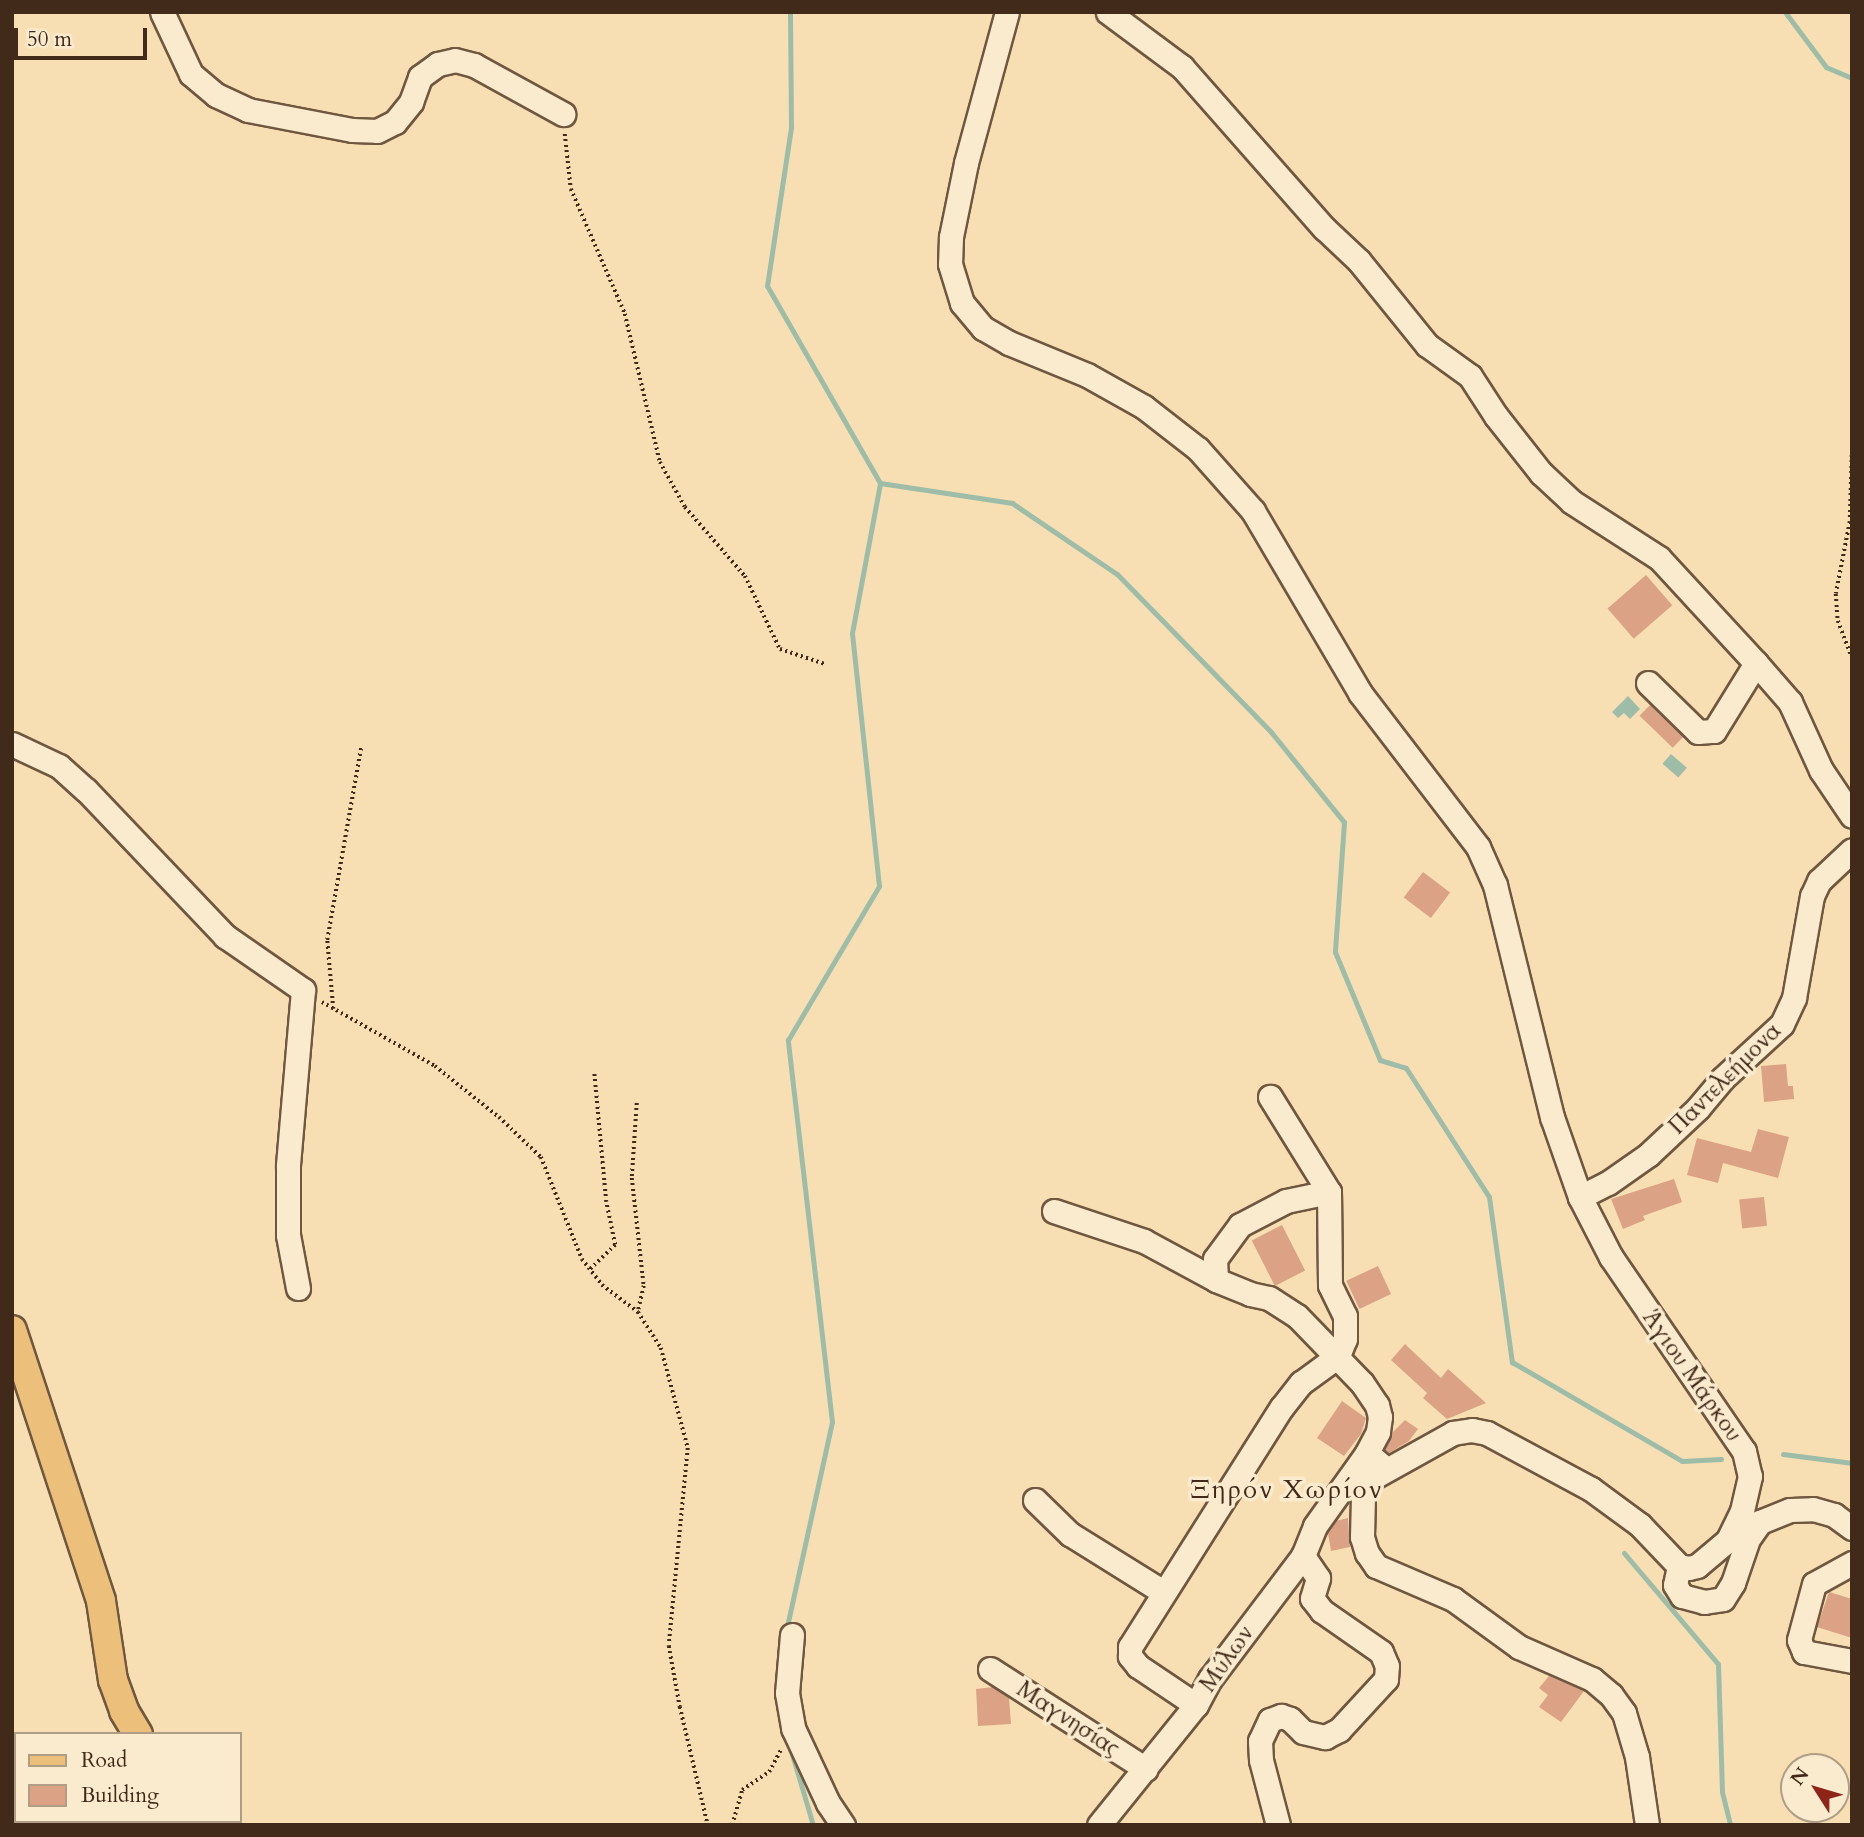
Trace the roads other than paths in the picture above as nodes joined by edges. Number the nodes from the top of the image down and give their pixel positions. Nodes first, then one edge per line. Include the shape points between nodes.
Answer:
1 (162, 12) edge
2 (1007, 12) edge
3 (1108, 12) edge
4 (563, 114) road end
5 (1756, 663) junction
6 (1648, 683) dead end
7 (12, 744) edge
8 (1852, 816) edge
9 (1851, 850) edge
10 (1270, 1097) dead end
11 (1329, 1192) junction
12 (1580, 1197) junction
13 (1054, 1211) dead end
14 (1216, 1280) junction
15 (298, 1288) dead end
16 (12, 1330) edge
17 (1338, 1356) junction
18 (1367, 1453) junction
19 (1386, 1469) junction
20 (1343, 1486) junction
21 (1035, 1500) dead end
22 (1364, 1516) junction
23 (1852, 1528) edge
24 (1303, 1556) junction
25 (1852, 1563) edge
26 (1679, 1566) junction
27 (1163, 1592) junction
28 (792, 1634) dead end
29 (1852, 1661) edge
30 (990, 1669) dead end
31 (1196, 1705) junction
32 (137, 1732) edge
33 (1146, 1769) junction
34 (843, 1825) edge
35 (1100, 1825) edge
36 (1278, 1825) edge
37 (1647, 1825) edge

1 - 4 street via 191,74 216,95 248,110 377,131 395,122 411,102 421,77 438,64 455,60 474,65
2 - 12 street, Άγιου Μάρκου via 951,237 950,264 962,303 992,333 1087,375 1144,407 1198,449 1253,512 1360,693 1478,847 1489,868 1552,1117
3 - 5 street via 1182,67 1324,228 1359,261 1427,345 1470,376 1541,473 1572,502 1659,558
5 - 6 street via 1714,731 1698,732
5 - 8 street via 1790,702 1821,770
7 - 15 street via 60,766 225,936 303,990 288,1167 288,1235
9 - 12 street, Παντελεήμονα via 1819,881 1812,896 1794,998 1782,1024 1648,1155
10 - 11 street
11 - 14 street via 1286,1202 1240,1225 1215,1259
11 - 17 street via 1330,1285 1345,1316 1345,1339
12 - 26 street, Άγιου Μάρκου via 1617,1267 1744,1451 1750,1476 1747,1497 1728,1540 1697,1566
13 - 14 street, Μύλων via 1144,1241
14 - 17 street, Μύλων via 1269,1298 1297,1316
16 - 32 main road via 101,1601 113,1680
17 - 18 street, Μύλων via 1377,1405 1378,1432
17 - 27 street via 1301,1383 1282,1407
18 - 19 street
18 - 20 street, Μύλων
19 - 22 street via 1366,1487
19 - 26 street via 1453,1433 1487,1433 1616,1506
20 - 22 street
20 - 24 street, Μύλων via 1315,1526
21 - 27 street via 1070,1534
22 - 37 street via 1362,1537 1376,1566 1452,1599 1519,1647 1592,1679 1611,1695 1624,1713 1637,1757
23 - 26 street via 1834,1515 1813,1509 1790,1510 1760,1522 1723,1599 1704,1602 1682,1596 1675,1585
24 - 31 street, Μύλων via 1210,1679
24 - 36 street via 1318,1578 1312,1598 1322,1611 1381,1652 1386,1679 1339,1730 1325,1737 1303,1732 1281,1716 1270,1720 1263,1730 1261,1760
25 - 29 street via 1814,1584 1799,1640 1804,1652
27 - 31 street via 1130,1647 1130,1656
28 - 34 street via 787,1693 793,1728
30 - 33 street, Μαγνησίας
31 - 33 street, Μύλων
33 - 35 street, Μύλων

